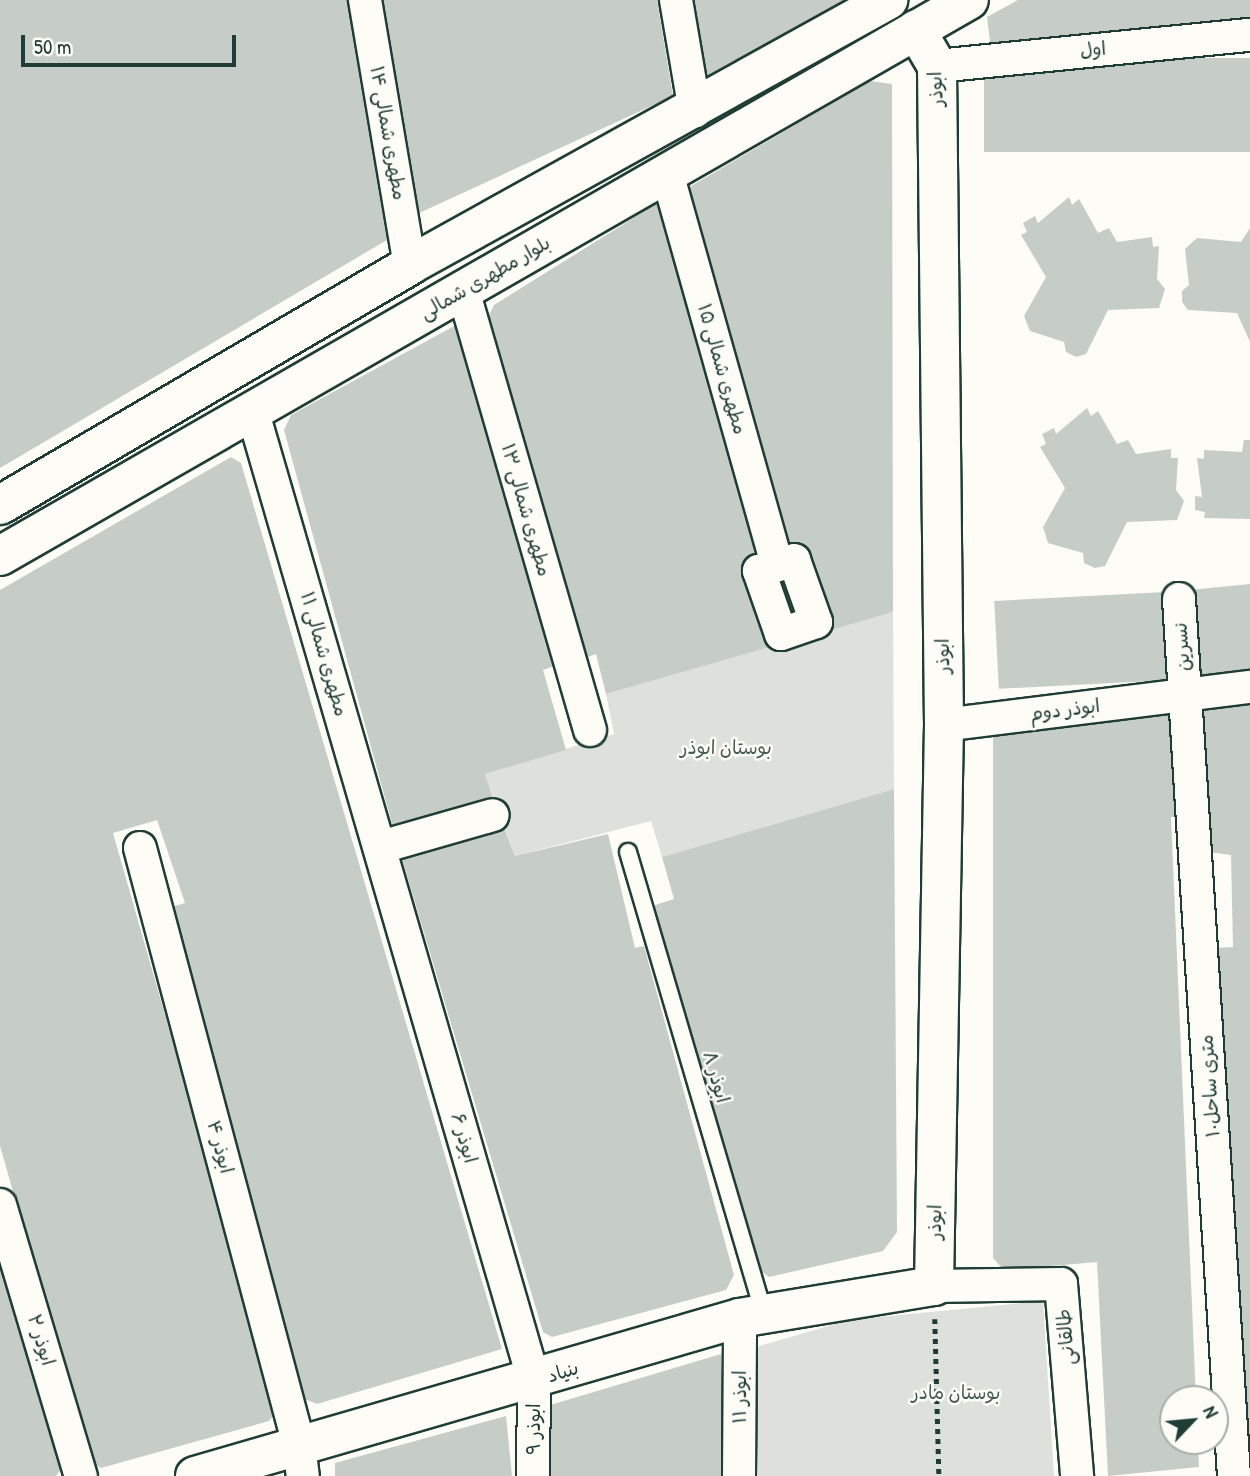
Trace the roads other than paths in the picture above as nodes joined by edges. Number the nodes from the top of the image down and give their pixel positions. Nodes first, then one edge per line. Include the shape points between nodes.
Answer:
1 (365, 0) edge
2 (676, 0) edge
3 (888, 0) edge
4 (969, 0) edge
5 (916, 30) junction
6 (1250, 35) edge
7 (937, 66) junction
8 (695, 111) junction
9 (667, 173) junction
10 (410, 265) junction
11 (463, 290) junction
12 (253, 414) junction
13 (0, 505) edge
14 (0, 556) edge
15 (777, 564) dead end
16 (1179, 599) dead end
17 (1250, 687) edge
18 (1186, 695) junction
19 (944, 725) junction
20 (590, 730) dead end
21 (493, 815) dead end
22 (381, 847) junction
23 (140, 848) dead end
24 (628, 852) dead end
25 (394, 895) joint
26 (0, 1205) edge
27 (934, 1286) junction
28 (752, 1315) junction
29 (534, 1381) junction
30 (301, 1461) edge
31 (81, 1476) edge
32 (195, 1476) edge
33 (533, 1476) edge
34 (739, 1476) edge
35 (1077, 1476) edge
36 (1234, 1476) edge

1 - 10 street, مطهری شمالی ۱۴
2 - 8 street
3 - 8 street
4 - 5 street, بلوار مطهری شمالی
5 - 7 street, ابوذر
5 - 9 street, بلوار مطهری شمالی
6 - 7 street, اول
7 - 19 street, ابوذر
8 - 10 street
9 - 11 street, بلوار مطهری شمالی
9 - 15 street, مطهری شمالی ۱۵
10 - 13 street
11 - 12 street, بلوار مطهری شمالی
11 - 20 street, مطهری شمالی ۱۳
12 - 14 street, بلوار مطهری شمالی
12 - 22 street, مطهری شمالی ۱۱
16 - 18 street, نسرین
17 - 18 street, ابوذر دوم
18 - 19 street, ابوذر دوم
18 - 36 street, ۱۰متری ساحل
19 - 27 street, ابوذر
21 - 22 street
22 - 25 street, مطهری شمالی ۱۱
23 - 30 street, ابوذر ۴
24 - 28 lane, ابوذر ۸
25 - 29 street, ابوذر ۶
26 - 31 street, ابوذر ۲
27 - 28 street, بنیاد
27 - 35 street, طالقانی via 1061,1284
28 - 29 street, بنیاد
28 - 34 street, ابوذر ۱۱
29 - 30 street, بنیاد
29 - 33 street, ابوذر ۹
30 - 32 street, بنیاد

